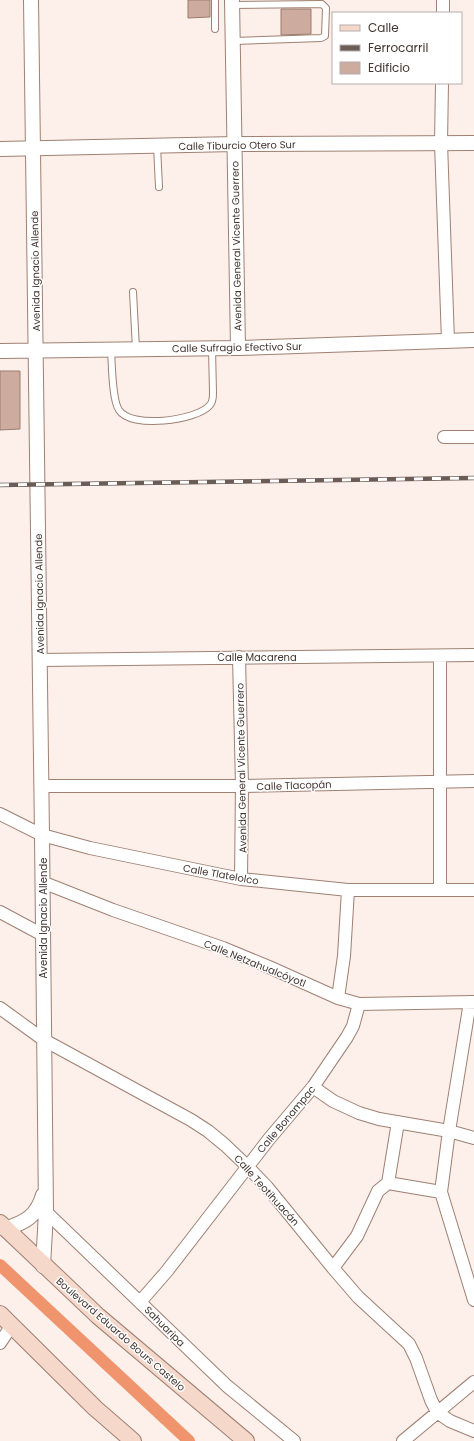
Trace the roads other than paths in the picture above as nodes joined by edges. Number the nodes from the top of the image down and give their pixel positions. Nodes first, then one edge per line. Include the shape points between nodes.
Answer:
1 (31, 0) edge
2 (215, 0) edge
3 (443, 0) edge
4 (232, 3) edge
5 (443, 12) edge
6 (215, 29) dead end
7 (233, 41) junction
8 (442, 84) edge
9 (441, 143) junction
10 (474, 143) edge
11 (235, 144) junction
12 (157, 146) junction
13 (34, 148) junction
14 (0, 149) edge
15 (159, 187) dead end
16 (133, 292) dead end
17 (448, 340) junction
18 (474, 340) edge
19 (212, 348) junction
20 (238, 348) junction
21 (136, 349) junction
22 (111, 350) junction
23 (0, 351) edge
24 (37, 351) junction
25 (444, 437) dead end
26 (474, 437) edge
27 (474, 655) edge
28 (440, 656) junction
29 (239, 657) junction
30 (40, 660) junction
31 (439, 781) junction
32 (474, 781) edge
33 (41, 786) junction
34 (242, 786) junction
35 (0, 814) edge
36 (42, 834) junction
37 (242, 879) junction
38 (42, 882) junction
39 (348, 890) junction
40 (440, 890) junction
41 (474, 890) edge
42 (0, 912) edge
43 (43, 935) junction
44 (338, 998) junction
45 (472, 1002) edge
46 (359, 1004) junction
47 (0, 1008) edge
48 (44, 1040) junction
49 (313, 1087) junction
50 (398, 1122) junction
51 (449, 1131) junction
52 (474, 1138) edge
53 (247, 1166) junction
54 (388, 1182) junction
55 (441, 1192) junction
56 (43, 1209) junction
57 (3, 1226) edge
58 (44, 1266) junction
59 (333, 1268) junction
60 (474, 1300) edge
61 (140, 1302) junction
62 (0, 1314) edge
63 (12, 1325) junction
64 (0, 1343) edge
65 (474, 1382) edge
66 (437, 1412) junction
67 (474, 1431) edge
68 (133, 1441) edge
69 (246, 1441) edge
70 (294, 1441) edge
71 (403, 1441) edge

1 - 13 street, Avenida Ignacio Allende
2 - 6 lane
3 - 5 street
4 - 7 street, Avenida General Vicente Guerrero
4 - 7 lane via 320,4 325,6 326,14 326,34 323,38
7 - 11 street, Avenida General Vicente Guerrero
8 - 9 street
9 - 10 street, Calle Tiburcio Otero Sur
9 - 11 street, Calle Tiburcio Otero Sur
9 - 17 street
11 - 12 street, Calle Tiburcio Otero Sur
11 - 20 street, Avenida General Vicente Guerrero
12 - 13 street, Calle Tiburcio Otero Sur
12 - 15 lane
13 - 14 street, Calle Tiburcio Otero Sur
13 - 24 street, Avenida Ignacio Allende
16 - 21 lane
17 - 18 street, Calle Sufragio Efectivo Sur
17 - 20 street, Calle Sufragio Efectivo Sur
19 - 20 street, Calle Sufragio Efectivo Sur
19 - 21 street, Calle Sufragio Efectivo Sur
19 - 22 lane via 213,393 210,406 194,415 148,420 125,417 118,410
21 - 22 street, Calle Sufragio Efectivo Sur
22 - 24 street, Calle Sufragio Efectivo Sur
23 - 24 street, Calle Sufragio Efectivo Sur
24 - 30 street, Avenida Ignacio Allende
25 - 26 street
27 - 28 street, Calle Macarena
28 - 29 street, Calle Macarena
28 - 31 street
29 - 30 street, Calle Macarena
29 - 34 street, Avenida General Vicente Guerrero
30 - 33 street, Avenida Ignacio Allende
31 - 32 street, Calle Tlacopán
31 - 34 street, Calle Tlacopán
31 - 40 street
33 - 34 street, Calle Tlacopán
33 - 36 street, Avenida Ignacio Allende
34 - 37 street, Avenida General Vicente Guerrero
35 - 36 street, Calle Tlatelolco
36 - 37 street, Calle Tlatelolco via 90,848
36 - 38 street, Avenida Ignacio Allende
37 - 39 street, Calle Tlatelolco
38 - 43 street, Avenida Ignacio Allende
38 - 44 street, Calle Netzahualcóyotl via 223,948
39 - 40 street, Calle Tlatelolco
39 - 44 street via 344,956
40 - 41 street, Calle Tlatelolco
42 - 43 street
43 - 48 street, Avenida Ignacio Allende
44 - 46 street, Calle Netzahualcóyotl
45 - 46 street, Calle Netzahualcóyotl
45 - 51 street
46 - 49 street, Calle Bonampac via 347,1037
47 - 48 street, Calle Teotihuacán
48 - 53 street, Calle Teotihuacán via 191,1120 219,1140
48 - 56 street, Avenida Ignacio Allende
49 - 50 street via 333,1101 359,1113
49 - 53 street, Calle Bonampac
50 - 51 street
50 - 54 street
51 - 52 street
51 - 55 street
53 - 59 street, Calle Teotihuacán
53 - 61 street, Calle Bonampac via 167,1271
54 - 55 street
54 - 59 street via 378,1192 357,1236
55 - 60 street
56 - 57 street via 25,1221
56 - 58 street, Avenida Ignacio Allende
56 - 61 street, Sahuaripa
57 - 58 main road, Boulevard Eduardo Bours Castelo
58 - 69 main road, Boulevard Eduardo Bours Castelo via 98,1316
59 - 66 street, Calle Teotihuacán via 358,1297 409,1344
61 - 70 street, Sahuaripa via 227,1386
62 - 63 main road
63 - 64 street
63 - 68 main road via 95,1408
65 - 66 street
66 - 67 street via 450,1421
66 - 71 street

